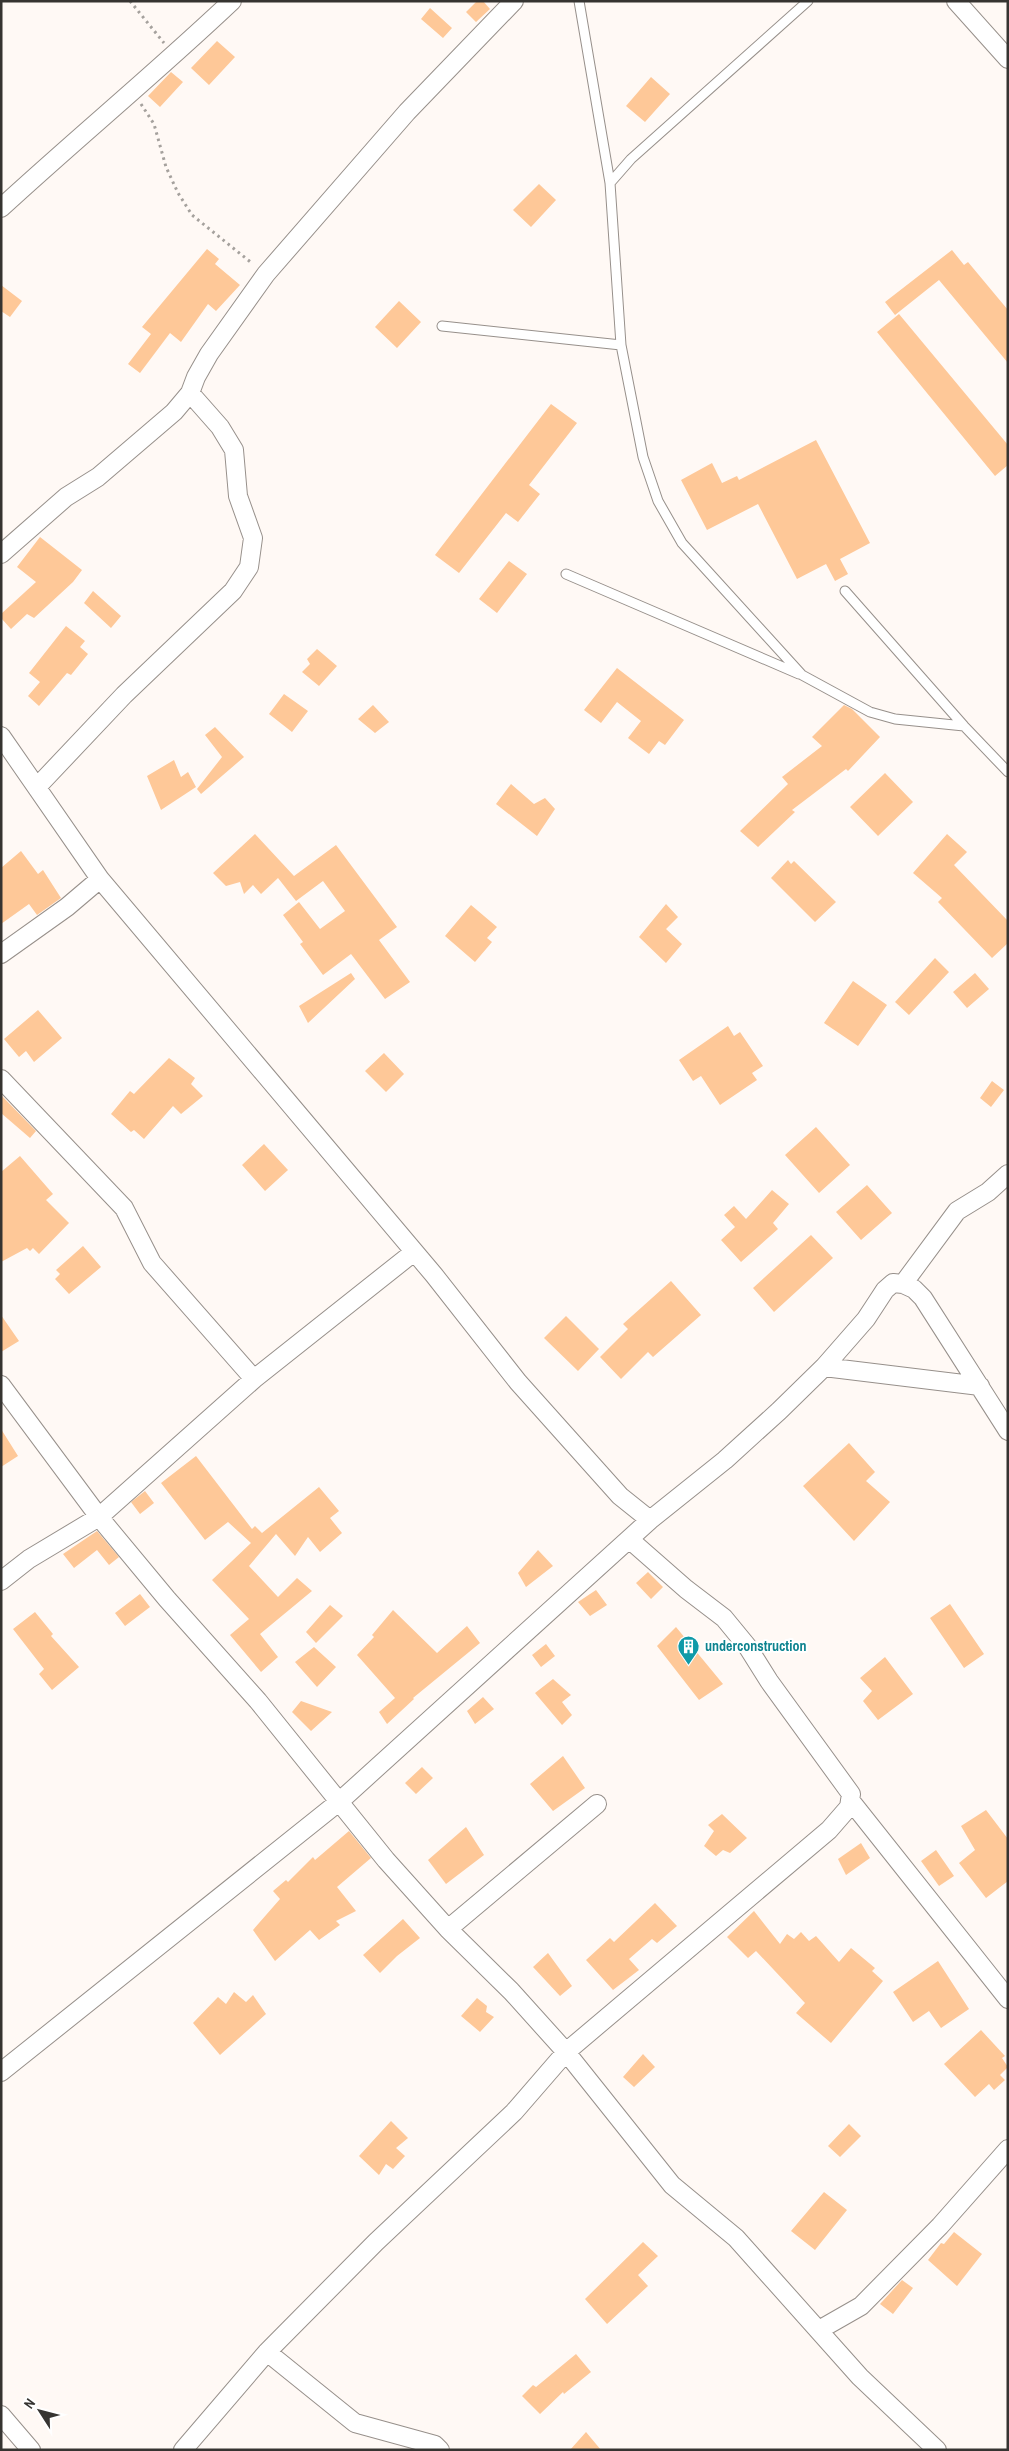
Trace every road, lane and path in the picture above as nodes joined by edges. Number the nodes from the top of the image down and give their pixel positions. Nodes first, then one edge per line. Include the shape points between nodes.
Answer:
1 (130, 1) edge
2 (232, 1) edge
3 (514, 1) edge
4 (579, 1) edge
5 (808, 1) edge
6 (956, 1) edge
7 (1008, 59) edge
8 (166, 63) junction
9 (132, 91) junction
10 (610, 183) junction
11 (1, 208) edge
12 (266, 274) junction
13 (442, 326) dead end
14 (621, 345) junction
15 (190, 393) junction
16 (1, 554) edge
17 (566, 574) dead end
18 (845, 591) dead end
19 (802, 675) junction
20 (964, 726) junction
21 (1, 736) edge
22 (1008, 772) edge
23 (37, 787) junction
24 (100, 879) junction
25 (1, 954) edge
26 (1, 1079) edge
27 (1008, 1174) edge
28 (414, 1252) junction
29 (903, 1284) junction
30 (824, 1367) junction
31 (254, 1379) junction
32 (1, 1385) edge
33 (980, 1386) junction
34 (1008, 1431) edge
35 (99, 1517) junction
36 (650, 1520) junction
37 (629, 1539) junction
38 (1, 1581) edge
39 (850, 1800) junction
40 (340, 1801) junction
41 (597, 1804) dead end
42 (448, 1928) junction
43 (1008, 1999) edge
44 (566, 2052) junction
45 (1, 2072) edge
46 (1008, 2150) edge
47 (819, 2330) junction
48 (267, 2352) junction
49 (1, 2415) edge
50 (31, 2450) edge
51 (183, 2450) edge
52 (440, 2450) edge
53 (937, 2450) edge

1 - 8 path via 166,46
2 - 8 street
3 - 12 street via 406,112
4 - 10 lane
5 - 10 lane via 631,159
6 - 7 street
8 - 9 street
9 - 11 street
9 - 12 path via 154,124 166,167 192,215
10 - 14 lane
12 - 15 street via 209,354
13 - 14 lane
14 - 19 lane via 643,457 658,501 682,543
15 - 16 street via 174,412 121,459 66,497
15 - 23 street via 220,427 234,450 238,496 252,538 250,568 232,591 124,695
17 - 19 lane
18 - 20 lane
19 - 20 lane via 870,712 895,719
20 - 22 lane
21 - 23 street
23 - 24 street
24 - 25 street
24 - 28 street
26 - 31 street via 124,1208 152,1263
27 - 29 street via 988,1192 957,1211
28 - 31 street
28 - 36 street via 518,1382 620,1496
29 - 30 street via 893,1284 885,1290 866,1319
29 - 33 street via 923,1298
30 - 33 street
30 - 36 street via 725,1460
31 - 35 street
32 - 35 street
33 - 34 street
35 - 38 street via 29,1558
35 - 40 street
36 - 37 street
37 - 39 street via 724,1618 851,1794
37 - 40 street
39 - 43 street
39 - 44 street via 849,1806 829,1830
40 - 42 street via 386,1860
40 - 45 street
41 - 42 street
42 - 44 street
44 - 47 street via 672,2185 736,2238
44 - 48 street via 514,2112 376,2242
46 - 47 street via 862,2306
47 - 53 street via 860,2377
48 - 51 street
48 - 52 street via 355,2423 435,2445
49 - 50 street

